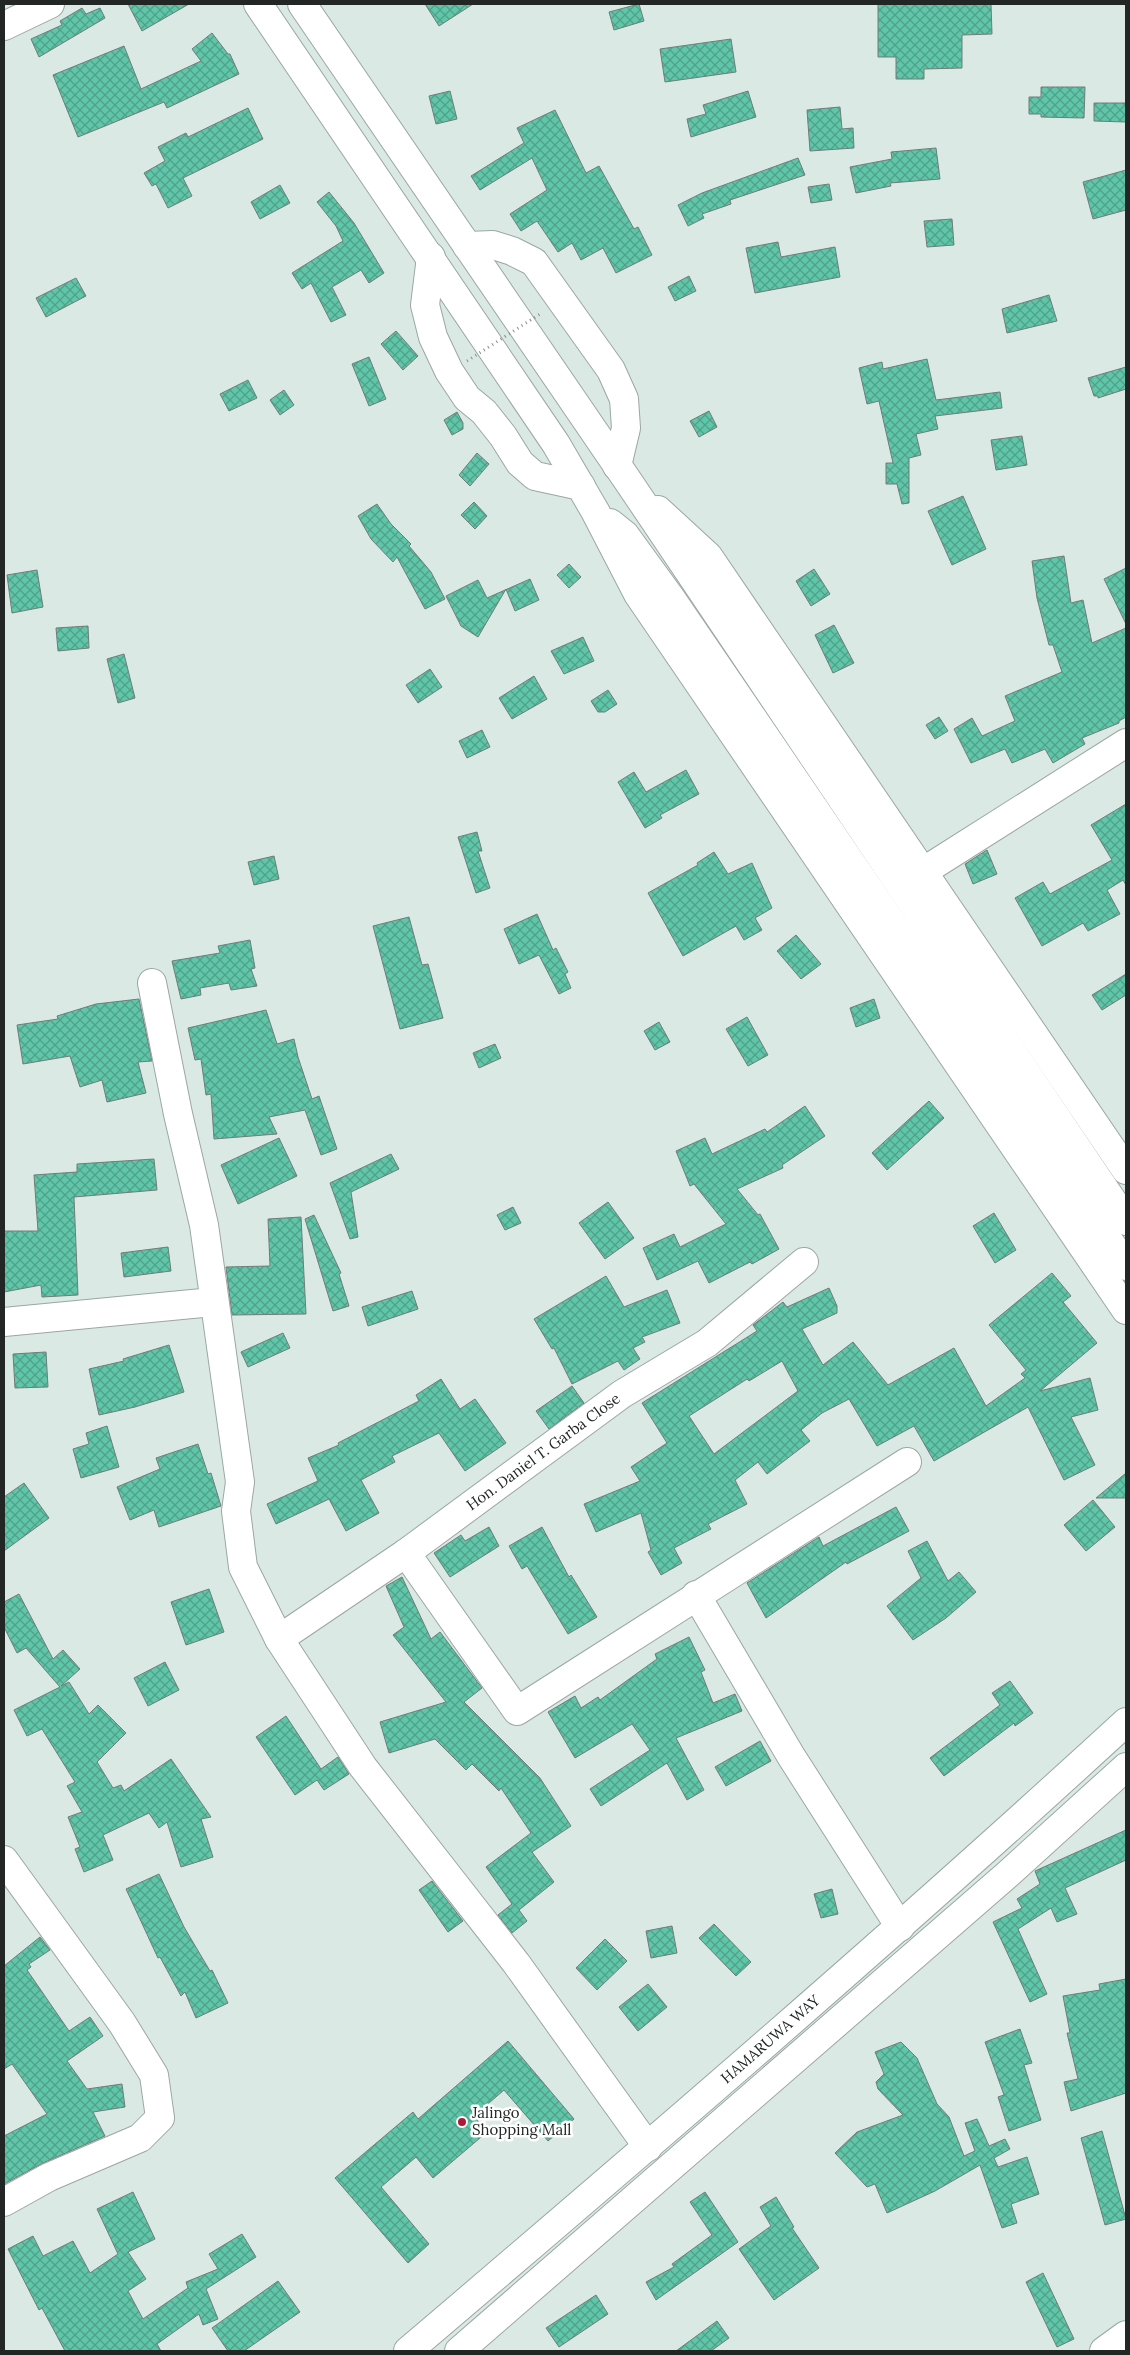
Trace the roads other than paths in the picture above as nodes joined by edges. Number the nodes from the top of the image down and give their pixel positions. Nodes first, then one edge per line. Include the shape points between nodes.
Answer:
1 (50, 4) edge
2 (258, 4) edge
3 (302, 4) edge
4 (4, 26) edge
5 (467, 246) junction
6 (431, 257) junction
7 (623, 475) junction
8 (581, 486) junction
9 (595, 511) junction
10 (1126, 743) edge
11 (924, 871) junction
12 (152, 983) dead end
13 (1126, 1170) edge
14 (1126, 1221) edge
15 (804, 1262) dead end
16 (1126, 1266) edge
17 (213, 1302) junction
18 (1126, 1310) edge
19 (4, 1322) edge
20 (907, 1462) dead end
21 (406, 1553) junction
22 (696, 1595) junction
23 (280, 1639) junction
24 (1126, 1722) edge
25 (1126, 1767) edge
26 (4, 1860) edge
27 (900, 1927) junction
28 (648, 2147) junction
29 (4, 2202) edge
30 (1126, 2335) edge
31 (408, 2351) edge
32 (459, 2351) edge
33 (1104, 2351) edge

1 - 4 main road
2 - 6 main road
3 - 5 main road
5 - 7 main road
5 - 7 main road via 493,245 534,262 611,370 624,399
6 - 8 main road
6 - 8 main road via 426,305 433,337 449,371 467,398 484,412 503,436 520,463 535,476
7 - 11 main road via 708,556
7 - 14 main road
8 - 9 main road
9 - 16 main road via 625,534 644,558
9 - 18 main road via 638,594
10 - 11 main road
11 - 13 main road
12 - 17 main road via 204,1225
15 - 21 main road, Hon. Daniel T. Garba Close via 707,1343 622,1394
17 - 19 main road
17 - 23 main road via 240,1482 236,1511 243,1567
20 - 22 main road
21 - 22 main road via 517,1711
21 - 23 main road, Hon. Daniel T. Garba Close
22 - 27 main road via 791,1756
23 - 28 main road via 363,1767 516,1963
24 - 27 main road, HAMARUWA WAY
25 - 32 main road via 1008,1874
26 - 29 main road via 122,2023 154,2075 160,2118 140,2138 49,2177
27 - 28 main road, HAMARUWA WAY
28 - 31 main road, HAMARUWA WAY
30 - 33 main road

